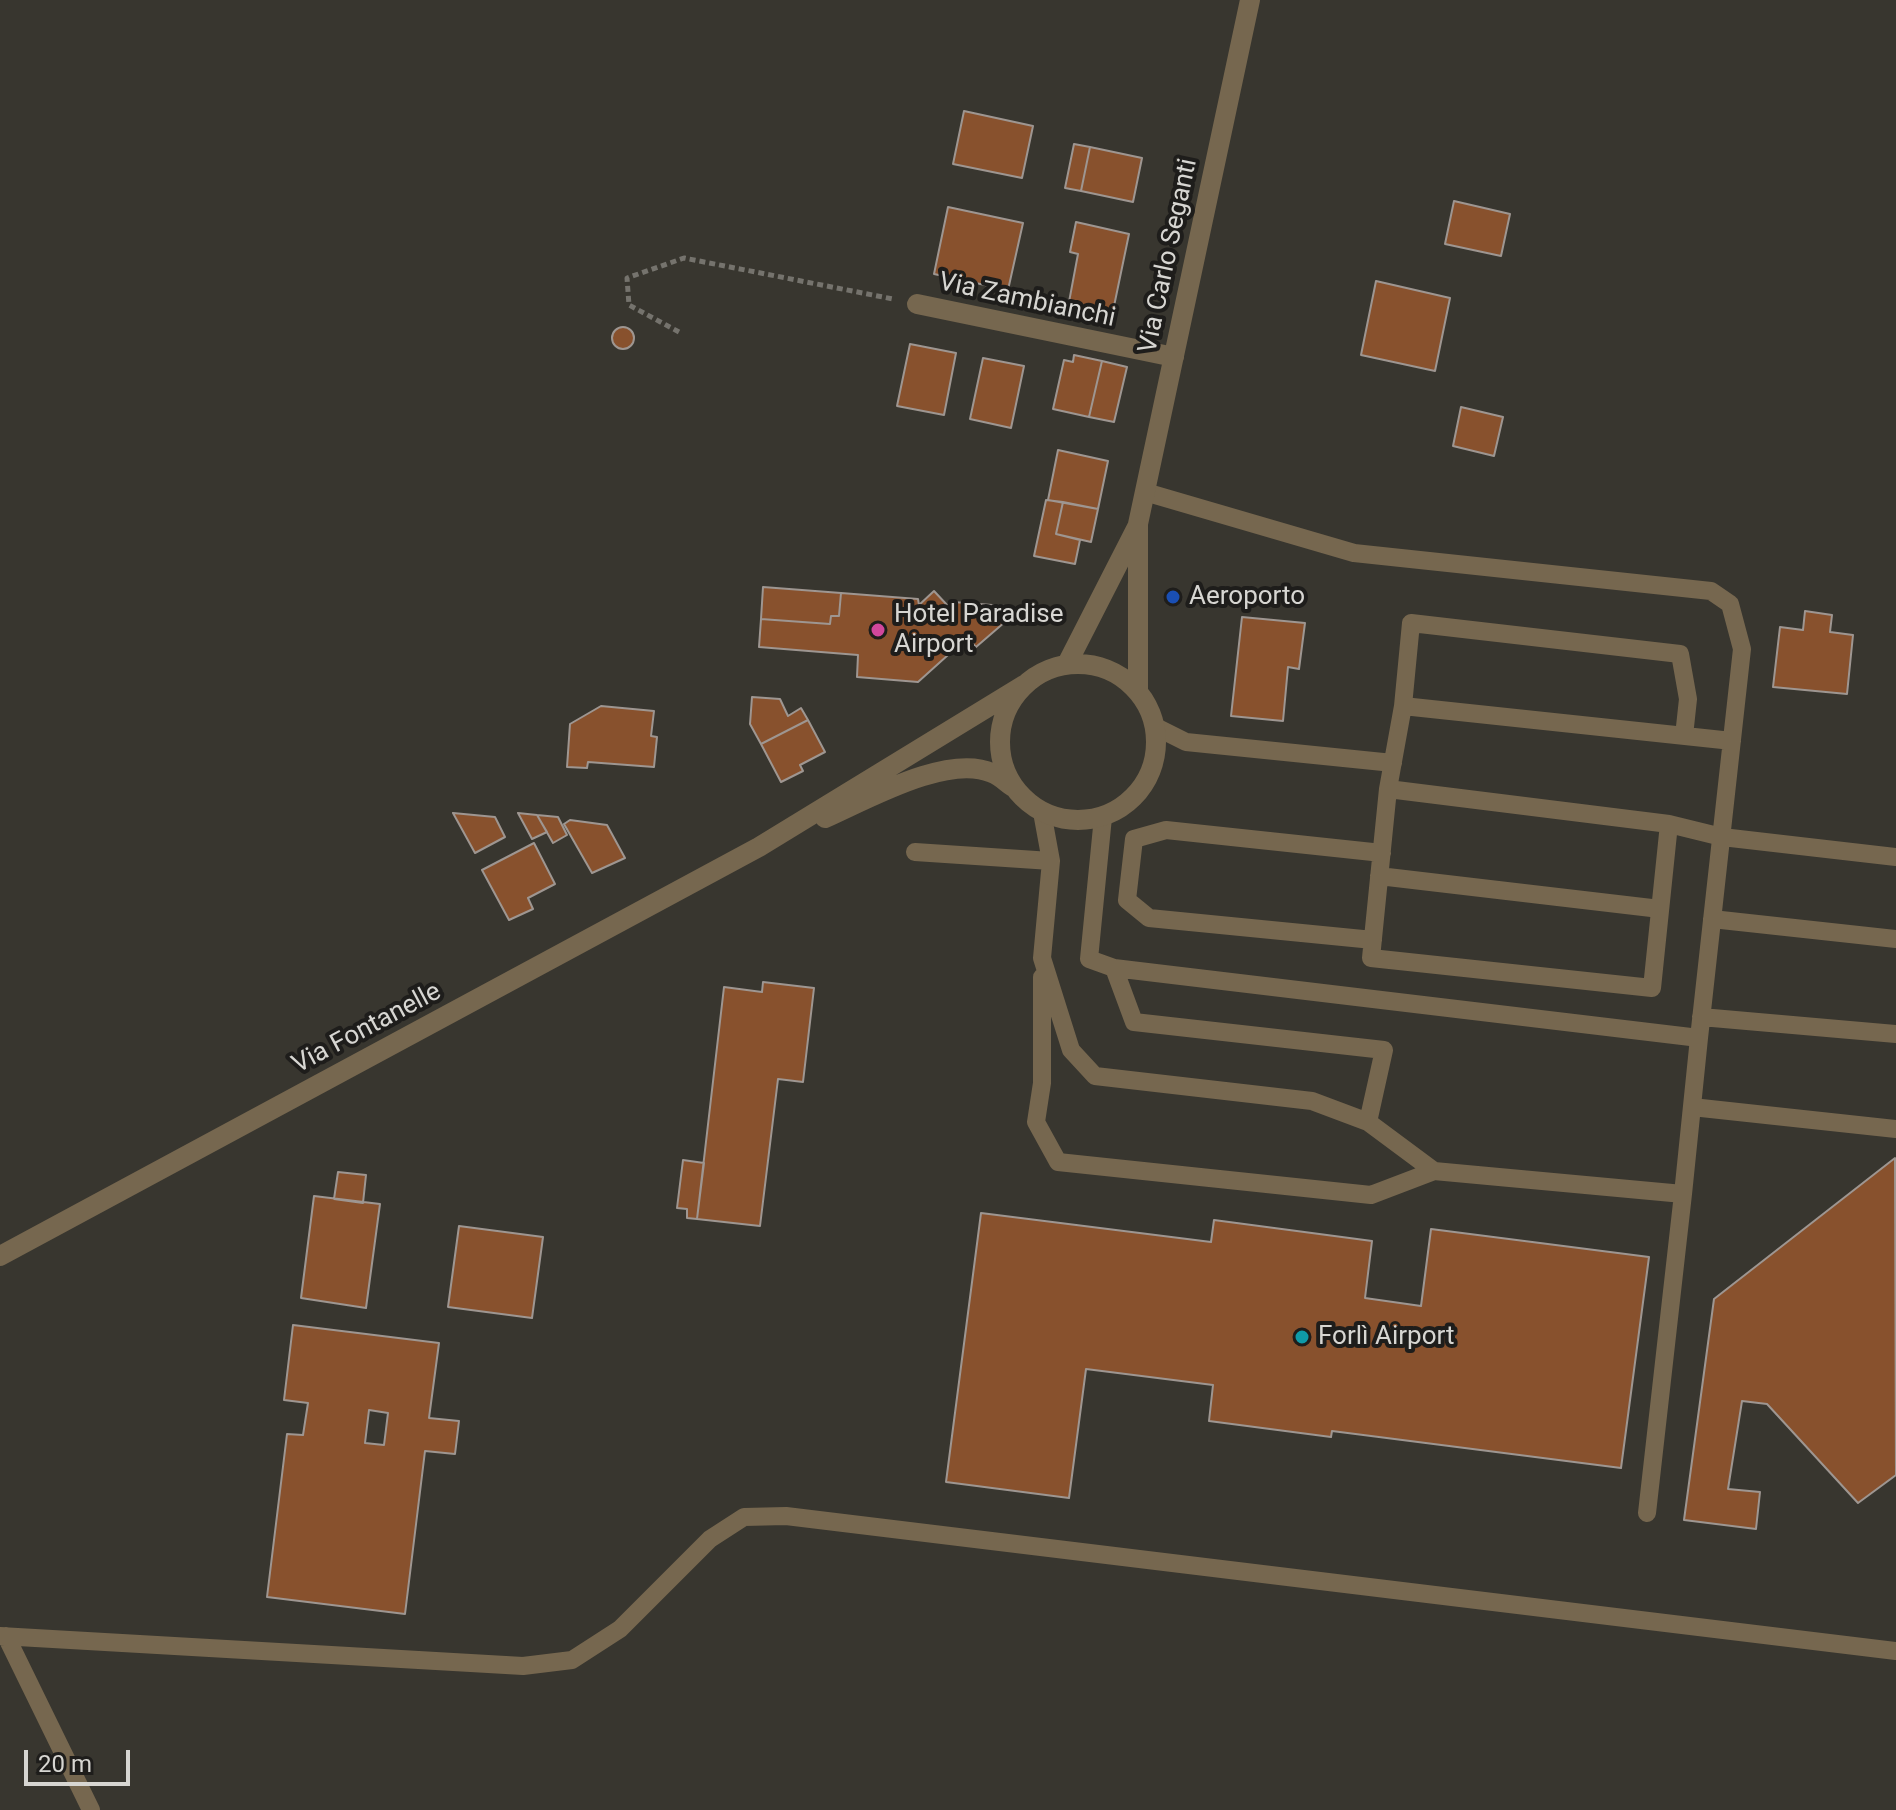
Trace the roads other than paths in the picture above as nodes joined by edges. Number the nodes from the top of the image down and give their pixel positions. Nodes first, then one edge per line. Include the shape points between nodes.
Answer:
1 (1250, 0) edge
2 (917, 304) road end
3 (1174, 357) junction
4 (1145, 492) junction
5 (1138, 524) junction
6 (1068, 662) junction
7 (1024, 685) junction
8 (1138, 690) junction
9 (1403, 706) junction
10 (1156, 727) junction
11 (1684, 736) junction
12 (1732, 741) junction
13 (1393, 763) junction
14 (1013, 787) junction
15 (1388, 789) junction
16 (1042, 812) junction
17 (1103, 817) junction
18 (1669, 824) junction
19 (1722, 837) junction
20 (759, 847) junction
21 (915, 852) dead end
22 (1382, 853) junction
23 (1896, 857) edge
24 (1051, 861) junction
25 (1379, 876) junction
26 (1660, 909) junction
27 (1712, 919) junction
28 (1896, 939) edge
29 (1373, 940) junction
30 (1042, 958) junction
31 (1114, 968) junction
32 (1701, 1017) junction
33 (1896, 1034) edge
34 (1699, 1038) junction
35 (1692, 1107) junction
36 (1368, 1122) junction
37 (1896, 1129) edge
38 (1434, 1171) junction
39 (1683, 1194) junction
40 (0, 1256) edge
41 (1647, 1513) dead end
42 (3, 1636) edge
43 (1896, 1651) edge
44 (91, 1810) edge

1 - 3 street, Via Carlo Seganti
2 - 3 street, Via Zambianchi
3 - 4 street, Via Carlo Seganti
4 - 5 street, Via Carlo Seganti
4 - 12 lane via 1354,553 1711,591 1730,604 1742,649
5 - 6 street, Via Carlo Seganti
5 - 8 street, Via Carlo Seganti
6 - 7 street
6 - 8 street via 1099,666
7 - 14 street via 1008,704 1000,730 1002,762
7 - 20 street, Via Fontanelle
8 - 10 street
9 - 11 lane
9 - 11 lane via 1411,623 1680,654 1688,699
9 - 13 lane
10 - 13 lane via 1186,742
10 - 17 street via 1156,754 1147,780 1128,803
11 - 12 lane
12 - 19 lane
13 - 15 lane
14 - 16 street
14 - 20 street, Via Fontanelle via 992,773 952,769 903,784
15 - 18 lane
15 - 22 lane
16 - 17 street via 1069,820
16 - 24 lane
17 - 31 lane via 1089,959
18 - 19 lane
18 - 26 lane
19 - 23 lane
19 - 27 lane
20 - 40 street, Via Fontanelle
21 - 24 lane
22 - 25 lane
22 - 29 lane via 1166,830 1134,839 1127,900 1149,918
24 - 30 lane
25 - 26 lane
25 - 29 lane
26 - 29 lane via 1652,988 1371,958
27 - 28 lane
27 - 32 lane
30 - 36 lane via 1071,1050 1095,1076 1312,1101
30 - 38 lane via 1042,1083 1036,1122 1058,1162 1371,1195
31 - 34 lane
31 - 36 lane via 1134,1022 1384,1050
32 - 33 lane
32 - 34 lane
34 - 35 lane
35 - 37 lane
35 - 39 lane
36 - 38 lane
38 - 39 lane
39 - 41 lane
42 - 43 lane via 523,1666 572,1660 620,1629 710,1539 744,1517 786,1516
42 - 44 lane

